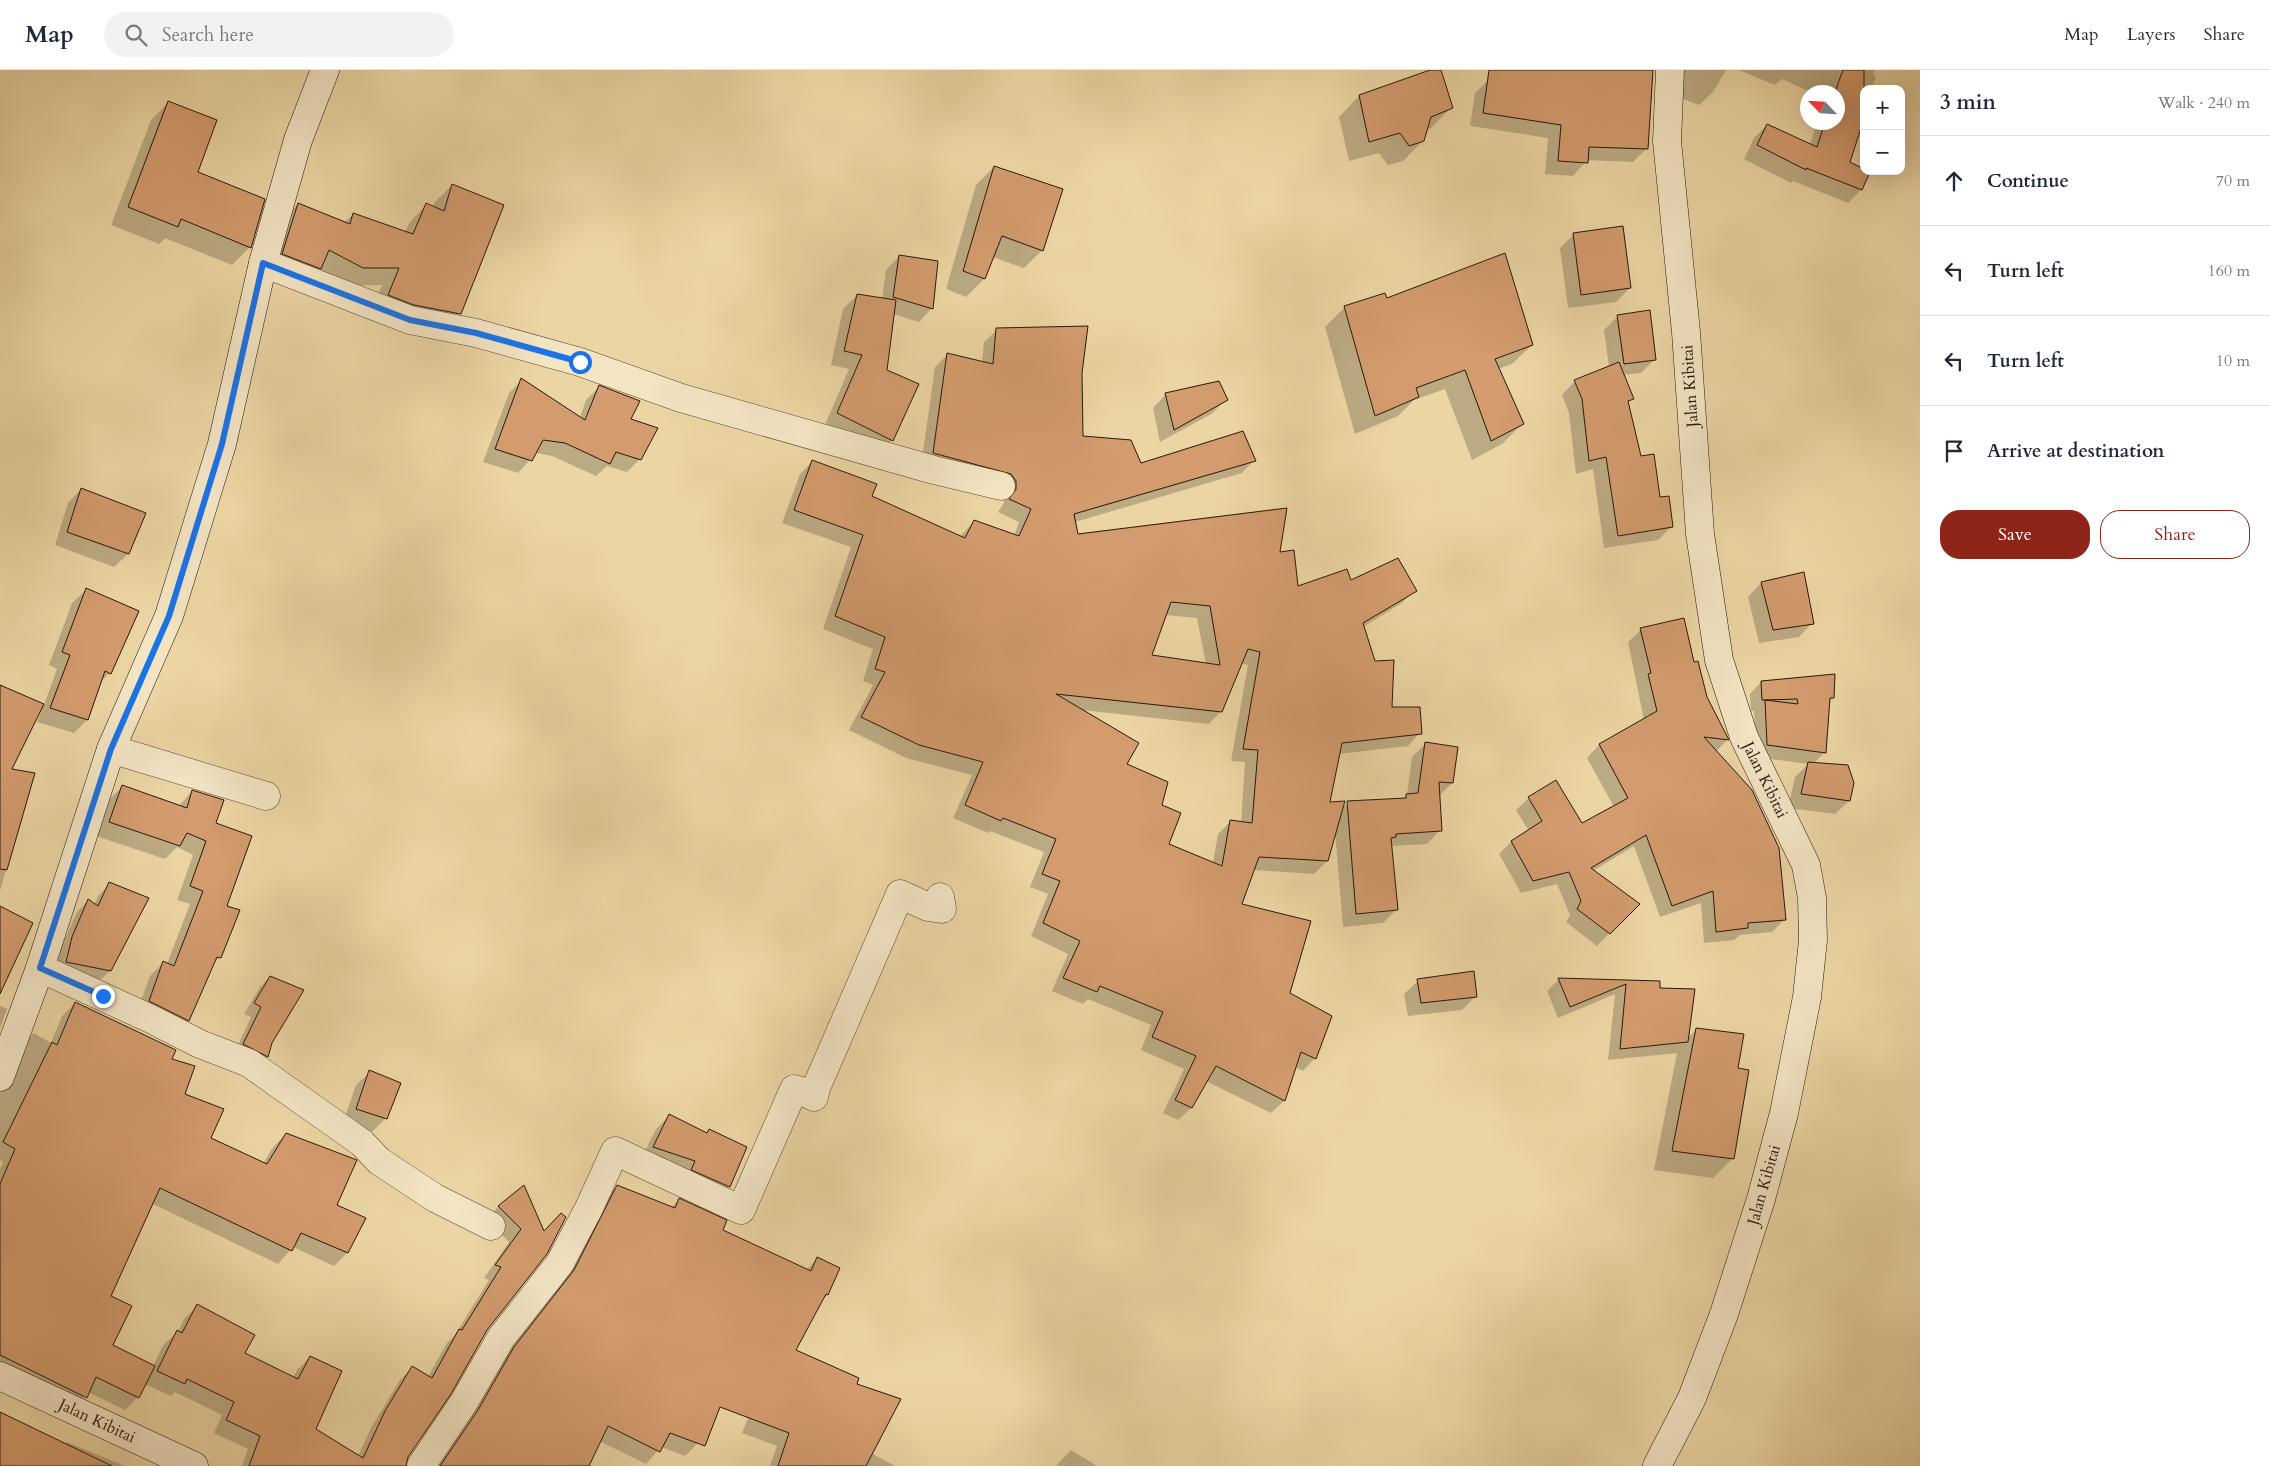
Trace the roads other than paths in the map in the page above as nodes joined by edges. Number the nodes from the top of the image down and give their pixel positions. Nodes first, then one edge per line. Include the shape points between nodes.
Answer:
1 (325, 70) edge
2 (1670, 70) edge
3 (263, 263) junction
4 (1001, 486) dead end
5 (111, 749) junction
6 (266, 796) dead end
7 (940, 897) dead end
8 (40, 968) junction
9 (0, 1078) edge
10 (491, 1226) dead end
11 (0, 1376) edge
12 (194, 1466) edge
13 (421, 1466) edge
14 (1657, 1466) edge

1 - 3 street via 298,140
2 - 14 street, Jalan Kibitai via 1667,141 1686,332 1700,534 1719,660 1744,737 1806,865 1812,898 1812,940 1807,997 1784,1113 1761,1199 1724,1314 1692,1398
3 - 4 street via 410,320 476,333 580,362 681,398
3 - 5 street via 222,444 172,607
5 - 6 street
5 - 8 street
7 - 13 street via 942,909 900,894 814,1097 794,1090 741,1210 615,1151 560,1263 501,1338 464,1402
8 - 9 street
8 - 10 street via 200,1044 250,1063 362,1143 379,1161 435,1198
11 - 12 street, Jalan Kibitai

